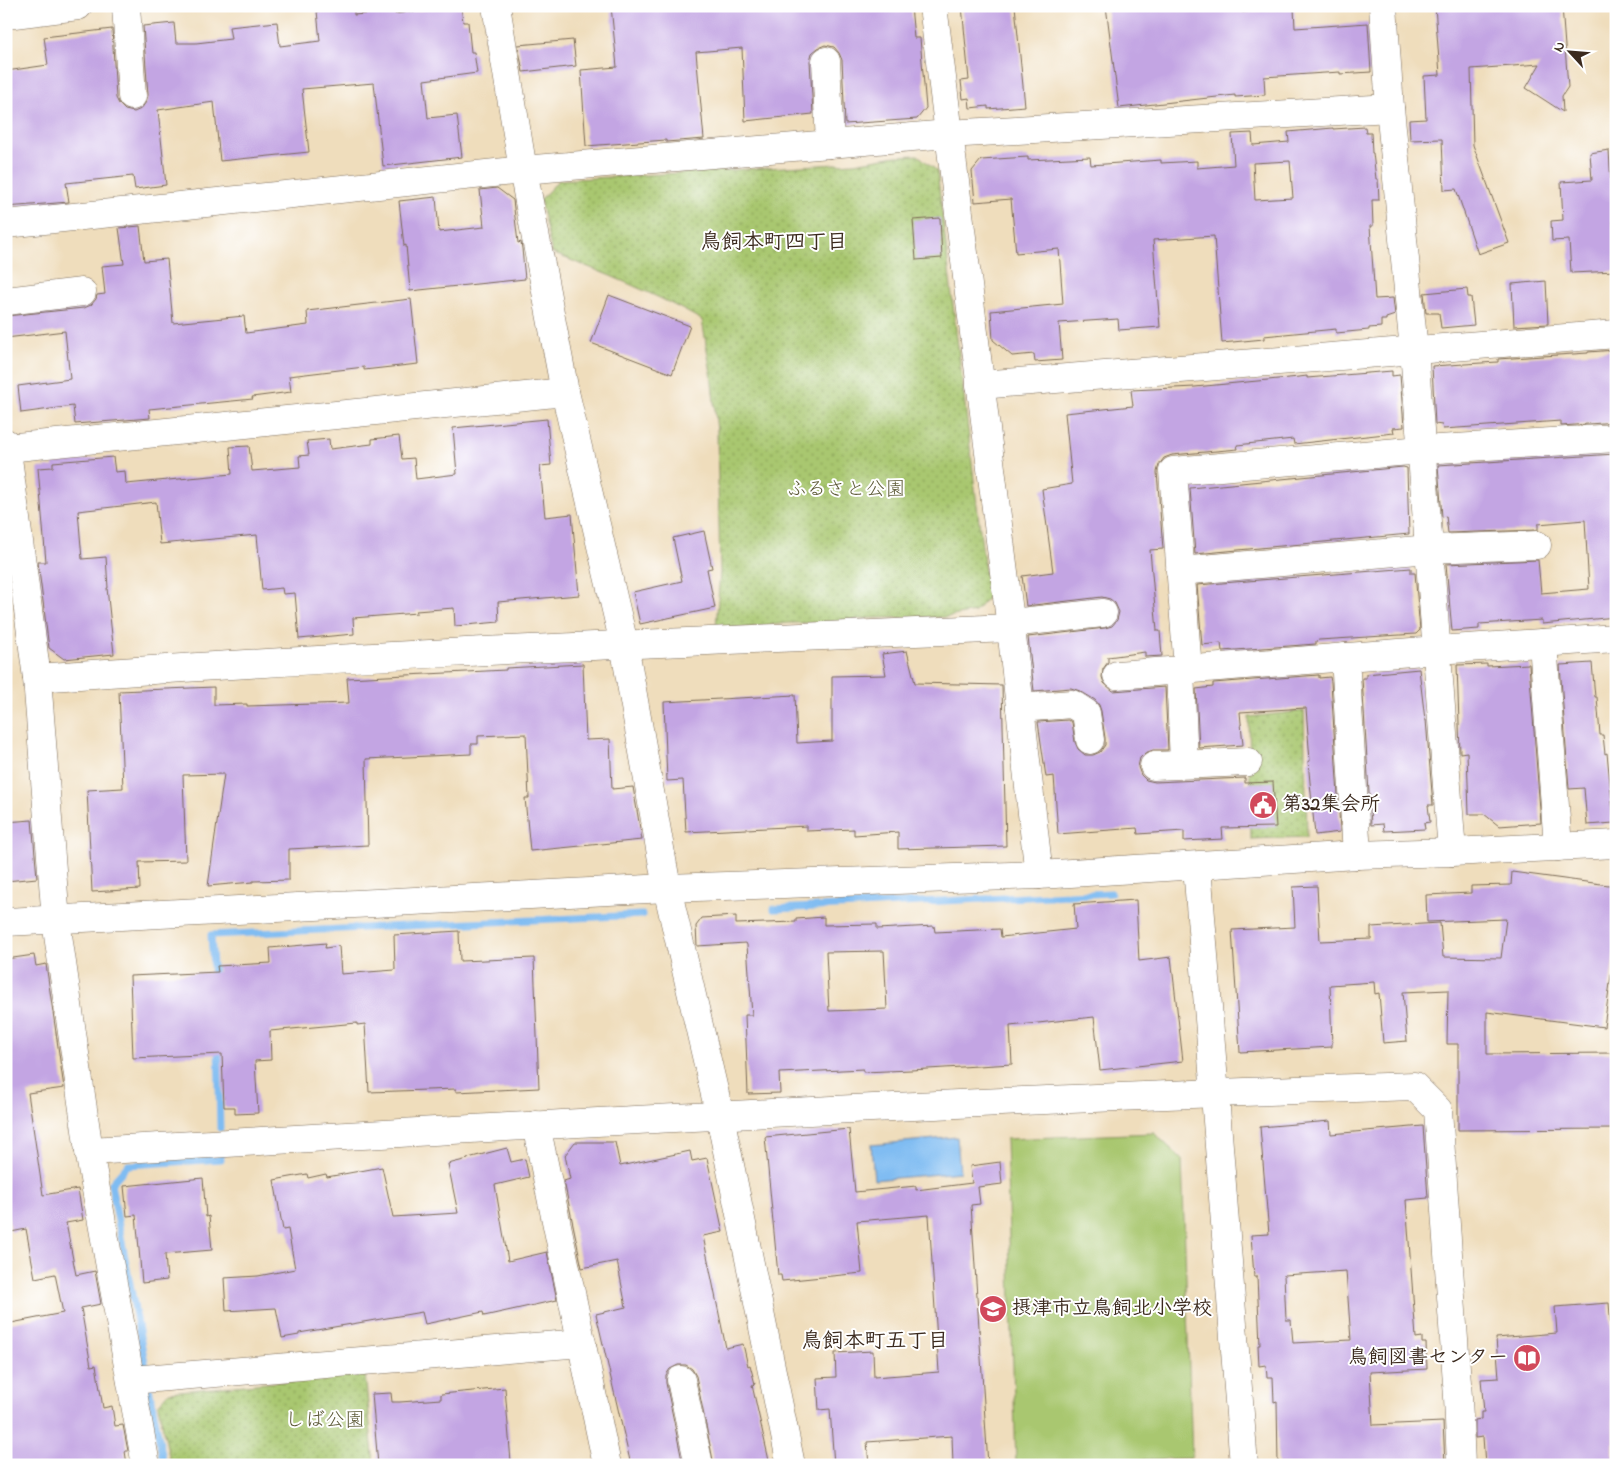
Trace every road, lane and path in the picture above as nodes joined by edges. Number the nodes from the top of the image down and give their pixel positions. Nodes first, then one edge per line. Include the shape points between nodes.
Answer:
1 (78, 6) edge
2 (126, 6) edge
3 (496, 6) edge
4 (933, 6) edge
5 (1383, 6) edge
6 (6, 15) edge
7 (826, 61) dead end
8 (132, 96) dead end
9 (1390, 108) junction
10 (948, 134) junction
11 (830, 144) junction
12 (523, 170) junction
13 (6, 224) edge
14 (82, 292) dead end
15 (6, 301) edge
16 (1616, 334) edge
17 (1414, 350) junction
18 (980, 385) junction
19 (565, 392) junction
20 (1616, 438) edge
21 (6, 443) edge
22 (7, 448) edge
23 (1422, 450) junction
24 (1537, 545) dead end
25 (1429, 550) junction
26 (1180, 571) junction
27 (1103, 613) dead end
28 (1011, 625) junction
29 (1616, 638) edge
30 (1543, 643) junction
31 (624, 644) junction
32 (1437, 650) junction
33 (1345, 657) junction
34 (1184, 670) junction
35 (1117, 675) dead end
36 (37, 678) junction
37 (1020, 708) junction
38 (1090, 740) dead end
39 (1248, 762) dead end
40 (1184, 764) junction
41 (1154, 766) dead end
42 (1616, 844) edge
43 (1558, 847) junction
44 (1452, 852) junction
45 (1357, 855) junction
46 (1197, 866) junction
47 (1039, 875) junction
48 (668, 888) junction
49 (56, 921) junction
50 (6, 922) edge
51 (1216, 1092) junction
52 (720, 1116) junction
53 (536, 1125) junction
54 (89, 1151) junction
55 (582, 1343) junction
56 (131, 1380) junction
57 (681, 1380) dead end
58 (146, 1465) edge
59 (607, 1465) edge
60 (699, 1465) edge
61 (791, 1465) edge
62 (1244, 1465) edge
63 (1461, 1465) edge

1 - 6 street
2 - 8 street
3 - 12 street
4 - 10 street
5 - 9 street
7 - 11 street
9 - 10 street
9 - 17 street
10 - 11 street
10 - 18 street
11 - 12 street
12 - 13 street
12 - 19 street
14 - 15 street
16 - 17 street
17 - 18 street
17 - 23 street
18 - 28 street
19 - 22 street
19 - 31 street
20 - 23 street
21 - 22 street
22 - 36 street
23 - 25 street
23 - 26 street via 1172,471
24 - 25 street
25 - 26 street
25 - 32 street
26 - 34 street
27 - 28 street
28 - 31 street
28 - 37 street
29 - 30 street
30 - 32 street
30 - 43 street
31 - 36 street via 216,665
31 - 48 street
32 - 33 street
32 - 44 street
33 - 34 street
33 - 45 street
34 - 35 street
34 - 40 street
36 - 49 street
37 - 38 street via 1072,704 1086,713
37 - 47 street
39 - 40 street
40 - 41 street
42 - 43 street
43 - 44 street
44 - 45 street
45 - 46 street
46 - 47 street
46 - 51 street
47 - 48 street
48 - 49 street
48 - 52 street
49 - 50 street
49 - 54 street
51 - 52 street
51 - 62 street
51 - 63 street via 1414,1086 1438,1110
52 - 53 street
52 - 61 street
53 - 54 street
53 - 55 street
54 - 56 street
55 - 56 street
55 - 59 street
56 - 58 street
57 - 60 street

